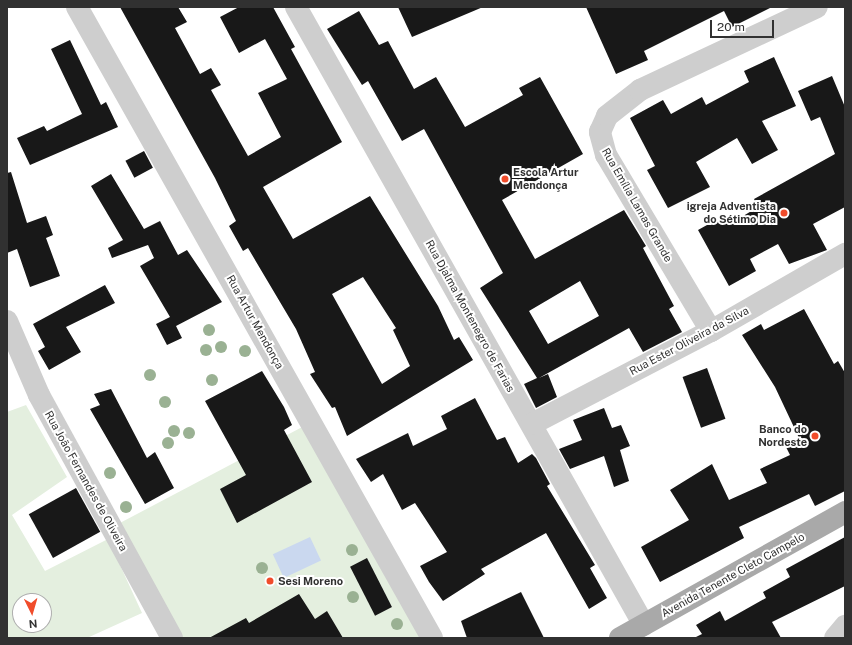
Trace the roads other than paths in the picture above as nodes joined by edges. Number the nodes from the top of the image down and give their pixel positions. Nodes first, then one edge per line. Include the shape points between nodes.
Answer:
1 (77, 7) edge
2 (817, 7) edge
3 (300, 8) edge
4 (845, 254) edge
5 (7, 320) edge
6 (711, 331) junction
7 (532, 424) junction
8 (845, 512) edge
9 (644, 625) junction
10 (845, 626) edge
11 (172, 638) edge
12 (432, 638) edge
13 (620, 638) edge
14 (835, 638) edge

1 - 12 street, Rua Artur Mendonça
2 - 6 street, Rua Emília Lamas Grande via 640,90 607,116 600,132 606,155
3 - 7 street, Rua Djalma Montenegro de Farias
4 - 6 street, Rua Ester Oliveira da Silva
5 - 11 street, Rua João Fernandes de Oliveira via 39,395
6 - 7 street, Rua Ester Oliveira da Silva
7 - 9 street, Rua Djalma Montenegro de Farias
8 - 9 main road, Avenida Tenente Cleto Campelo
9 - 13 main road, Avenida Tenente Cleto Campelo
10 - 14 street

